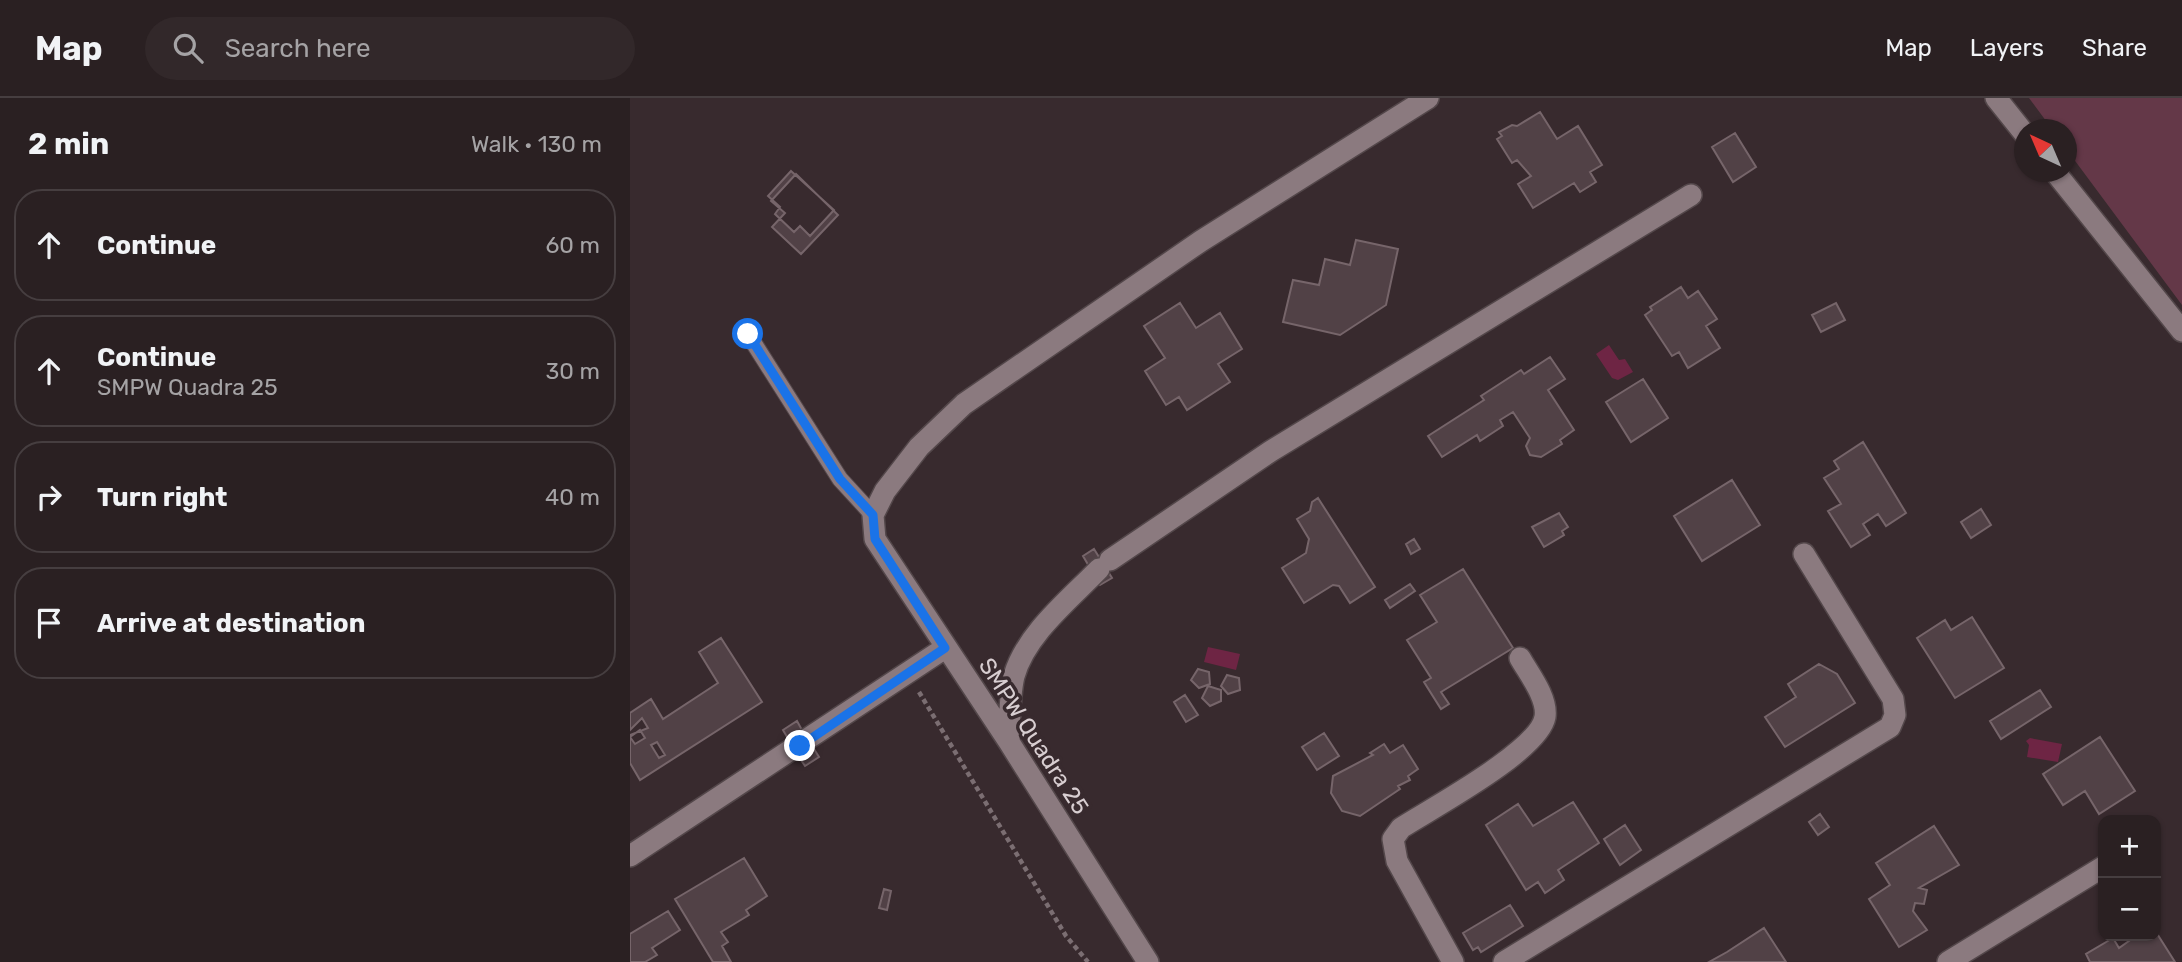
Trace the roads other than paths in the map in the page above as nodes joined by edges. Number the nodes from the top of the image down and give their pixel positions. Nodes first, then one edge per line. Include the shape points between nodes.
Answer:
1 (1428, 98) edge
2 (1996, 98) edge
3 (2014, 120) edge
4 (2063, 182) edge
5 (1691, 195) dead end
6 (2182, 331) edge
7 (748, 334) dead end
8 (873, 515) junction
9 (1804, 554) dead end
10 (945, 648) junction
11 (1520, 658) dead end
12 (1009, 742) junction
13 (630, 856) edge
14 (2098, 870) edge
15 (1148, 962) edge
16 (1453, 962) edge
17 (1504, 962) edge
18 (1948, 962) edge

1 - 8 street via 1201,240 964,404 919,447 885,491
2 - 3 street
4 - 6 street
5 - 12 street via 1270,451 1105,565 1024,653 1014,676
7 - 8 lane via 840,479
8 - 10 street, SMPW Quadra 25 via 875,539
9 - 17 street via 1893,699 1895,715 1890,727
10 - 12 street, SMPW Quadra 25
10 - 13 street
11 - 16 street via 1544,701 1545,717 1535,736 1512,757 1401,828 1393,839 1397,861
12 - 15 street, SMPW Quadra 25
14 - 18 street

